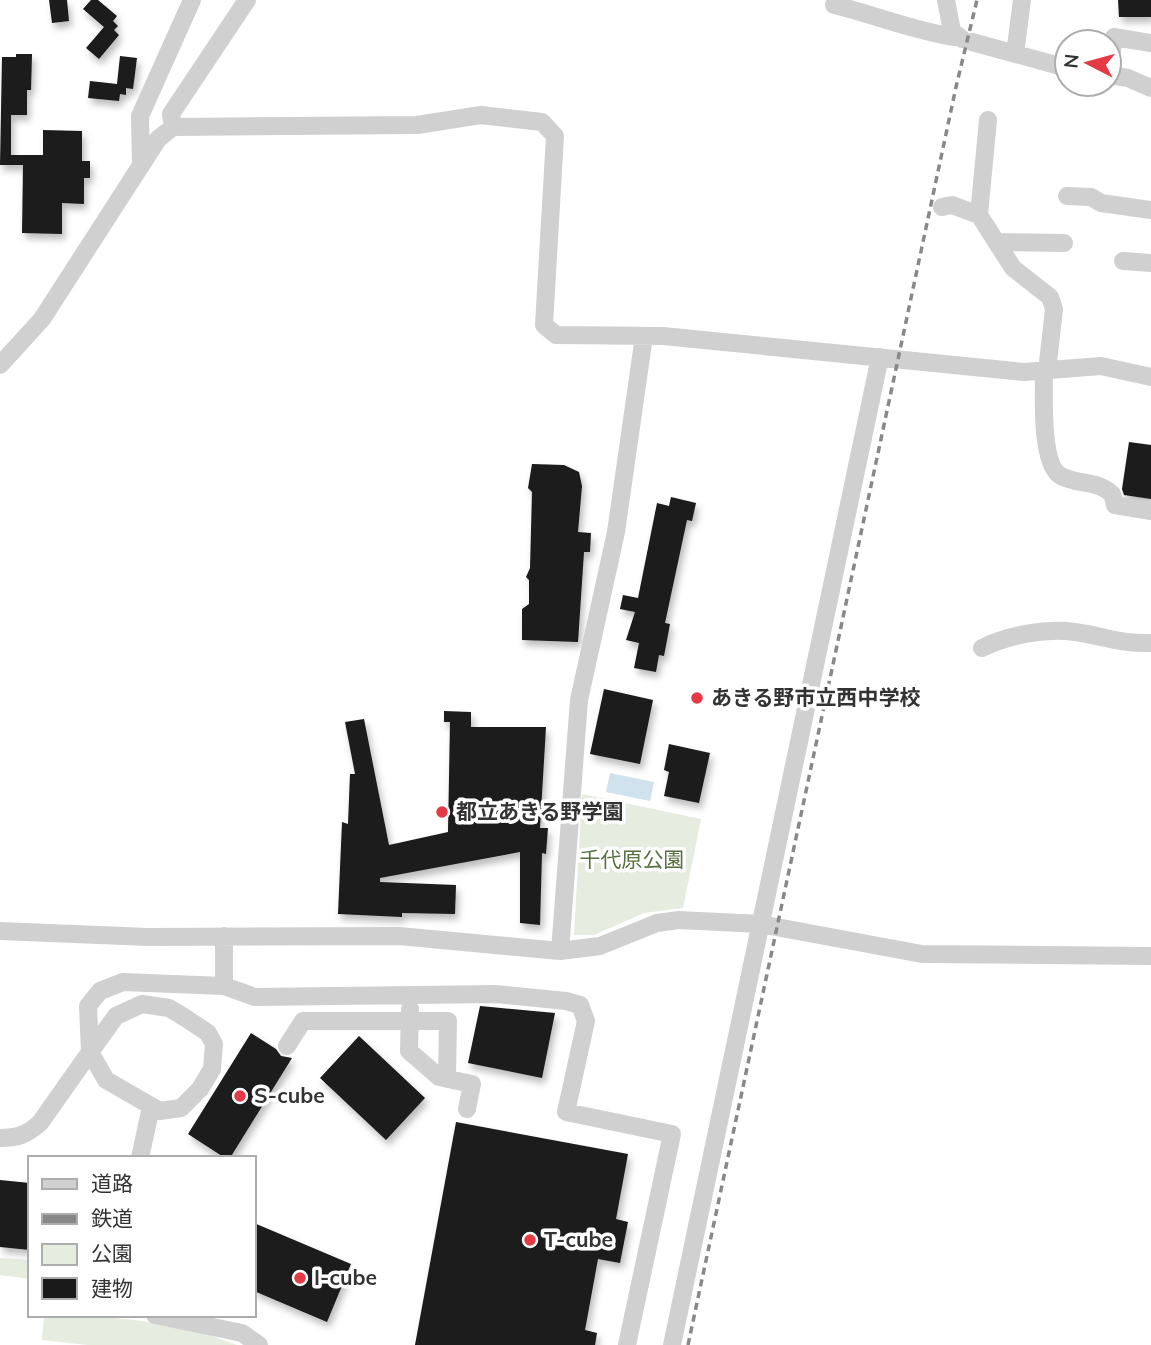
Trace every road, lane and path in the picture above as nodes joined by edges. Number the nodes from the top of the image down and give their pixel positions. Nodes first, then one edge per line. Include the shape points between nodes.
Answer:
1 (192, 0) edge
2 (247, 0) edge
3 (946, 0) edge
4 (1022, 0) edge
5 (834, 5) dead end
6 (1123, 38) edge
7 (963, 40) junction
8 (1151, 43) edge
9 (1015, 54) junction
10 (1053, 64) edge
11 (1123, 76) edge
12 (1151, 88) edge
13 (988, 120) dead end
14 (173, 127) junction
15 (141, 166) junction
16 (1067, 197) dead end
17 (942, 207) dead end
18 (1151, 209) edge
19 (979, 215) junction
20 (999, 242) junction
21 (1064, 243) dead end
22 (1123, 261) dead end
23 (1151, 263) edge
24 (645, 336) junction
25 (880, 357) junction
26 (0, 365) edge
27 (1045, 371) junction
28 (1151, 377) edge
29 (1151, 511) edge
30 (1151, 643) edge
31 (982, 648) dead end
32 (760, 924) junction
33 (0, 931) edge
34 (224, 936) junction
35 (560, 951) junction
36 (1151, 956) edge
37 (224, 986) junction
38 (411, 995) junction
39 (328, 996) junction
40 (328, 1020) junction
41 (410, 1021) junction
42 (287, 1046) dead end
43 (90, 1052) junction
44 (447, 1079) junction
45 (151, 1107) junction
46 (467, 1109) dead end
47 (0, 1138) edge
48 (140, 1156) edge
49 (165, 1317) edge
50 (259, 1345) edge
51 (627, 1345) edge
52 (672, 1345) edge

1 - 15 street via 140,116
2 - 14 street via 171,114
3 - 7 street
4 - 9 street
5 - 7 street via 896,20 920,33
6 - 8 street
7 - 9 street
9 - 10 street
11 - 12 street
13 - 19 street
14 - 15 street via 163,133
14 - 24 street via 417,125 481,115 542,122 555,136 544,325 556,335
15 - 26 street via 42,319
16 - 18 street
17 - 19 street via 952,205
19 - 20 street
20 - 21 street
20 - 27 street via 1013,268 1050,297 1054,309
22 - 23 street
24 - 25 street
24 - 35 street via 617,531 579,699
25 - 27 street
25 - 32 street
27 - 28 street via 1101,366
27 - 29 street via 1045,434 1056,471 1106,489 1115,505
30 - 31 street via 1121,644 1086,634 1054,632 1006,638
32 - 35 street via 668,921 600,946
32 - 36 street via 922,954
32 - 52 street
33 - 34 street
34 - 35 street via 398,936
34 - 37 street
37 - 39 street via 256,997
37 - 43 street via 138,981 111,985 88,1006
38 - 39 street
38 - 41 street
38 - 51 street via 495,994 580,1005 586,1021 566,1112 672,1134
39 - 40 street
40 - 41 street
40 - 42 street via 303,1021
41 - 44 street via 409,1051
41 - 44 street via 448,1021
43 - 45 street via 106,1080
43 - 45 street via 116,1016 142,1004 169,1008 208,1033 215,1063 200,1089 181,1108 160,1111
43 - 47 street via 40,1123 19,1138
44 - 46 street via 472,1084
45 - 48 street
49 - 50 street via 242,1333

